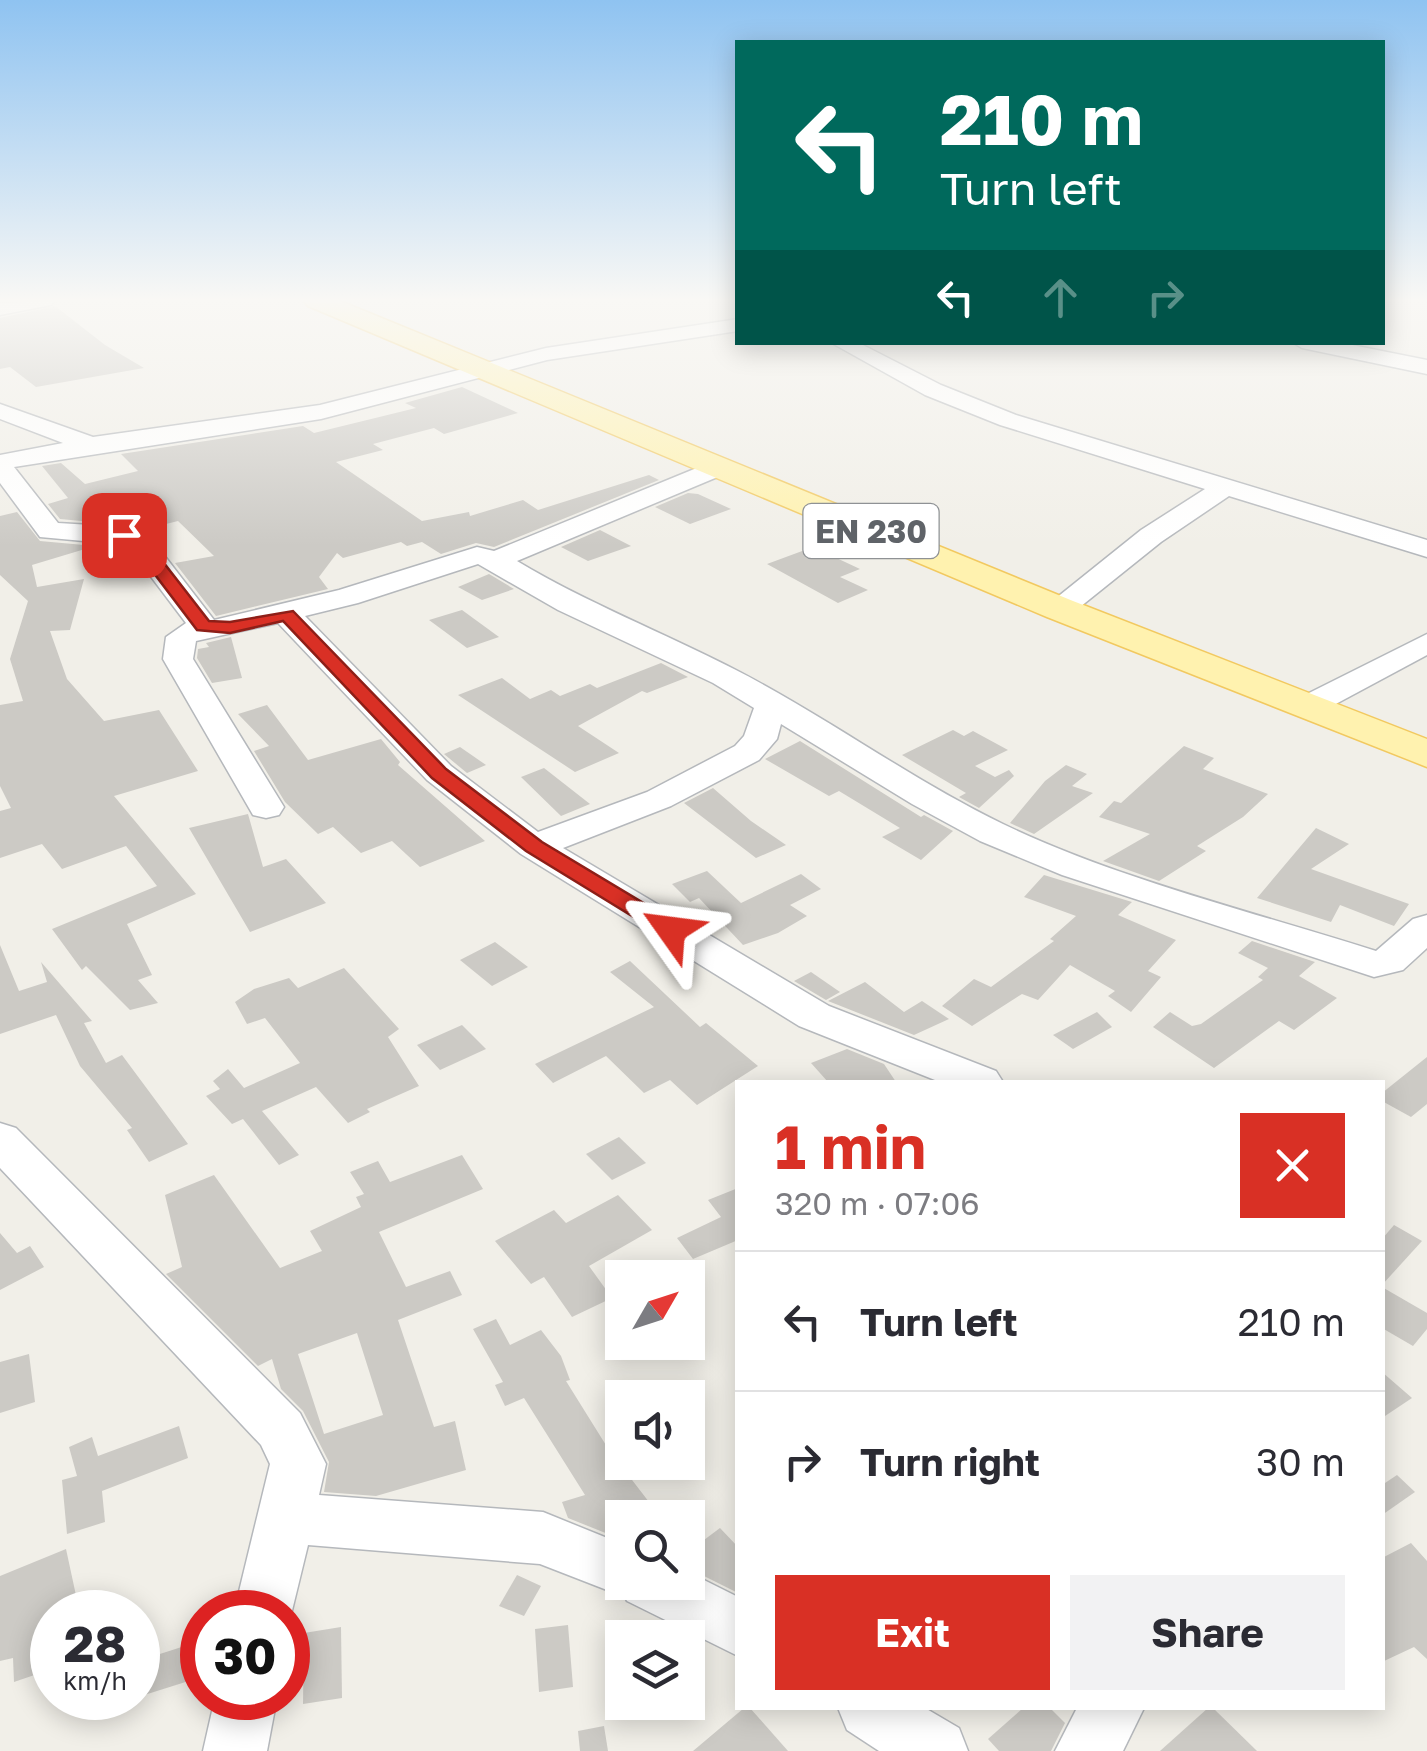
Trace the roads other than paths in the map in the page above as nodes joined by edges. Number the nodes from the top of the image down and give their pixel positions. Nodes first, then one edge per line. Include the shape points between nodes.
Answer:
1 (439, 383) edge
2 (517, 383) edge
3 (919, 383) edge
4 (0, 411) edge
5 (91, 445) junction
6 (0, 464) edge
7 (718, 468) junction
8 (1226, 488) junction
9 (1427, 548) edge
10 (496, 560) junction
11 (1060, 609) junction
12 (286, 614) junction
13 (204, 626) junction
14 (1427, 643) edge
15 (771, 704) junction
16 (1308, 706) junction
17 (1427, 754) edge
18 (266, 806) dead end
19 (534, 846) junction
20 (1427, 927) edge
21 (976, 1080) edge
22 (0, 1140) edge
23 (285, 1518) junction
24 (605, 1564) edge
25 (269, 1590) edge
26 (683, 1600) edge
27 (735, 1626) edge
28 (872, 1710) edge
29 (1112, 1710) edge
30 (241, 1720) edge
31 (235, 1751) edge
32 (936, 1751) edge
33 (1087, 1751) edge

1 - 5 street via 321,412
2 - 7 main road, EN 230
3 - 8 street via 1008,420
4 - 5 street
5 - 6 street
6 - 13 street via 50,531 137,539
7 - 10 street
7 - 11 main road, EN 230
8 - 9 street
8 - 11 street via 1151,536
10 - 12 street via 477,555
10 - 15 street via 568,604
11 - 16 main road, EN 230
12 - 13 street
12 - 19 street via 439,774
13 - 18 street via 182,637 178,659
14 - 16 street
15 - 19 street via 748,753 659,799
15 - 20 street via 924,797 1075,866 1374,964 1390,961
16 - 17 main road, EN 230
19 - 21 street via 814,1016
22 - 23 street via 281,1429 298,1464
23 - 24 street via 543,1538
23 - 25 street
26 - 27 street
28 - 32 street
29 - 33 street
30 - 31 street

